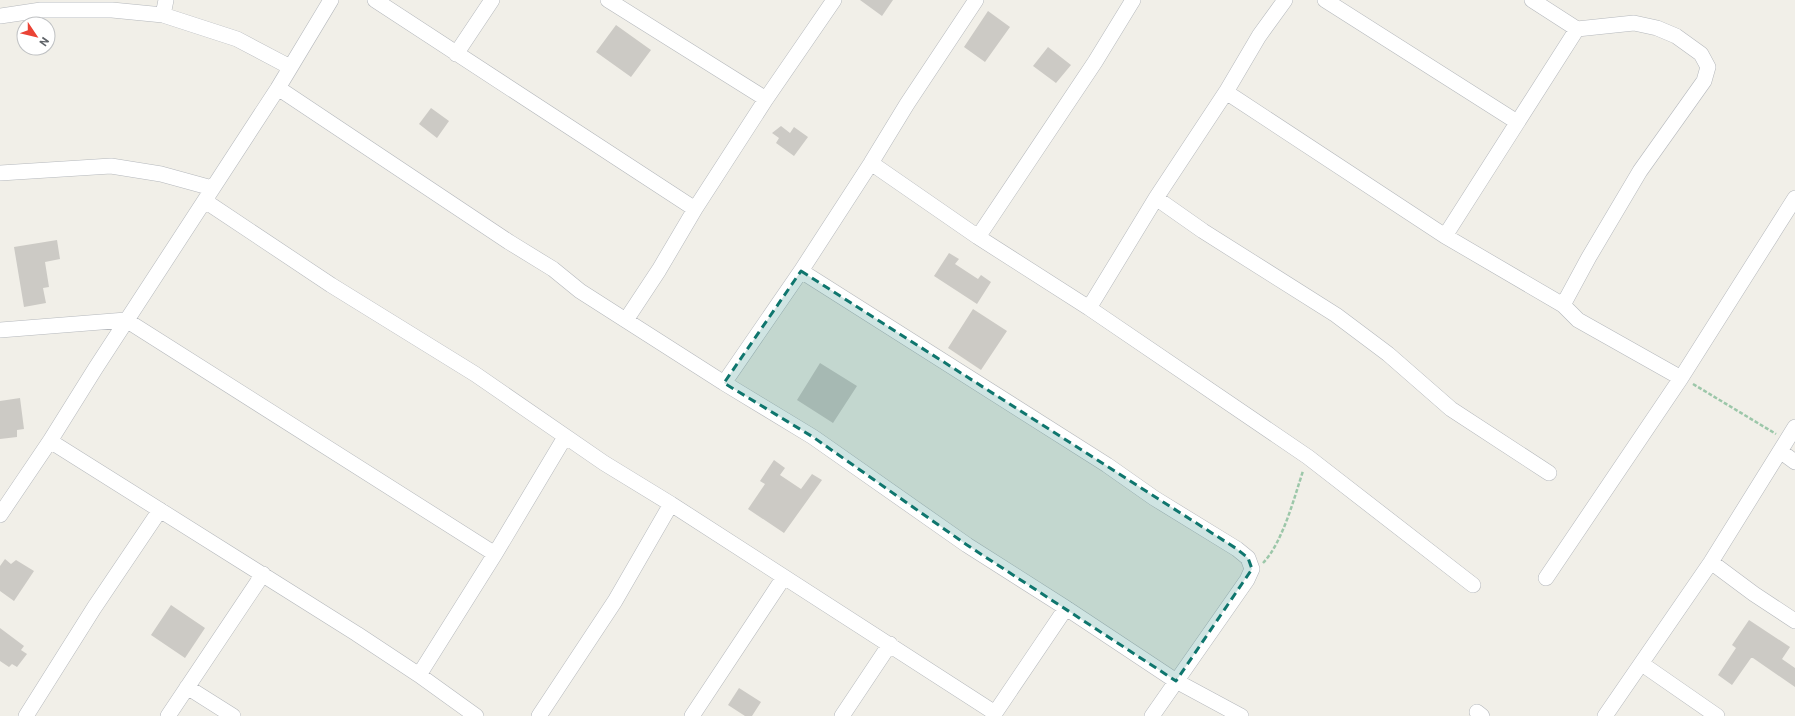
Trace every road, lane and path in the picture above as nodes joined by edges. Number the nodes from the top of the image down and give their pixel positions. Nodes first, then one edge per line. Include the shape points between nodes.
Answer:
1 (166, 0) edge
2 (331, 0) edge
3 (375, 0) edge
4 (492, 0) edge
5 (608, 0) edge
6 (834, 0) edge
7 (976, 0) edge
8 (1133, 0) edge
9 (1285, 0) edge
10 (1325, 0) edge
11 (1532, 0) edge
12 (163, 15) junction
13 (0, 16) edge
14 (1577, 29) junction
15 (456, 54) junction
16 (290, 67) junction
17 (278, 88) junction
18 (1226, 92) junction
19 (766, 99) junction
20 (1517, 122) junction
21 (872, 163) junction
22 (0, 174) edge
23 (208, 195) junction
24 (1156, 198) junction
25 (1795, 198) edge
26 (695, 209) junction
27 (1445, 236) junction
28 (978, 237) junction
29 (801, 271) junction
30 (1563, 305) junction
31 (1089, 308) junction
32 (126, 320) junction
33 (626, 320) junction
34 (0, 330) edge
35 (1681, 378) junction
36 (724, 383) junction
37 (1795, 427) edge
38 (565, 437) junction
39 (50, 441) junction
40 (1783, 446) junction
41 (1308, 457) junction
42 (1795, 462) edge
43 (1549, 473) dead end
44 (671, 504) junction
45 (2, 510) edge
46 (160, 510) junction
47 (495, 554) junction
48 (1711, 562) junction
49 (1252, 569) junction
50 (263, 574) junction
51 (784, 577) junction
52 (1546, 578) dead end
53 (1473, 585) dead end
54 (1066, 608) junction
55 (1795, 621) edge
56 (890, 644) junction
57 (1642, 664) junction
58 (419, 674) junction
59 (1176, 682) junction
60 (187, 687) junction
61 (994, 714) edge
62 (26, 716) edge
63 (168, 716) edge
64 (233, 716) edge
65 (476, 716) edge
66 (539, 716) edge
67 (692, 716) edge
68 (842, 716) edge
69 (1152, 716) edge
70 (1241, 716) edge
71 (1605, 716) edge
72 (1717, 716) edge

1 - 12 street
2 - 16 street
3 - 15 street
4 - 15 street
5 - 19 street
6 - 19 street
7 - 21 street via 907,104
8 - 28 street via 1095,62
9 - 18 street via 1259,36
10 - 20 street
11 - 14 street
12 - 13 street via 112,10 41,10
12 - 16 street via 237,39
14 - 20 street
14 - 30 street via 1634,23 1657,28 1676,36 1702,54 1708,67 1704,81 1640,171
15 - 26 street
16 - 17 street
17 - 23 street
17 - 33 street
18 - 24 street
18 - 27 street
19 - 26 street
20 - 27 street
21 - 28 street
21 - 29 street
22 - 23 street via 111,166 161,174
23 - 32 street
23 - 38 street via 331,285 475,374
24 - 31 street
24 - 43 street via 1203,231 1336,315 1388,354 1451,409
25 - 35 street
26 - 33 street via 660,270
27 - 30 street
28 - 31 street
29 - 36 street
29 - 49 street via 1237,549 1248,558
30 - 35 street via 1578,320
31 - 41 street
32 - 34 street
32 - 39 street
32 - 47 street
33 - 36 street
35 - 40 path via 1704,390
35 - 52 street
36 - 54 street via 813,437 967,545
37 - 40 street
38 - 44 street
38 - 47 street
39 - 45 street
39 - 46 street
40 - 42 street
40 - 48 street
41 - 49 path via 1276,546 1261,566
41 - 53 street
44 - 51 street
44 - 66 street via 615,601
46 - 50 street
46 - 62 street
47 - 58 street
48 - 55 street
48 - 57 street
49 - 59 street
50 - 58 street
50 - 60 street
51 - 56 street
51 - 67 street
54 - 59 street
54 - 61 street
56 - 61 street
56 - 68 street
57 - 71 street
57 - 72 street
58 - 65 street
59 - 69 street
59 - 70 street
60 - 63 street
60 - 64 street

